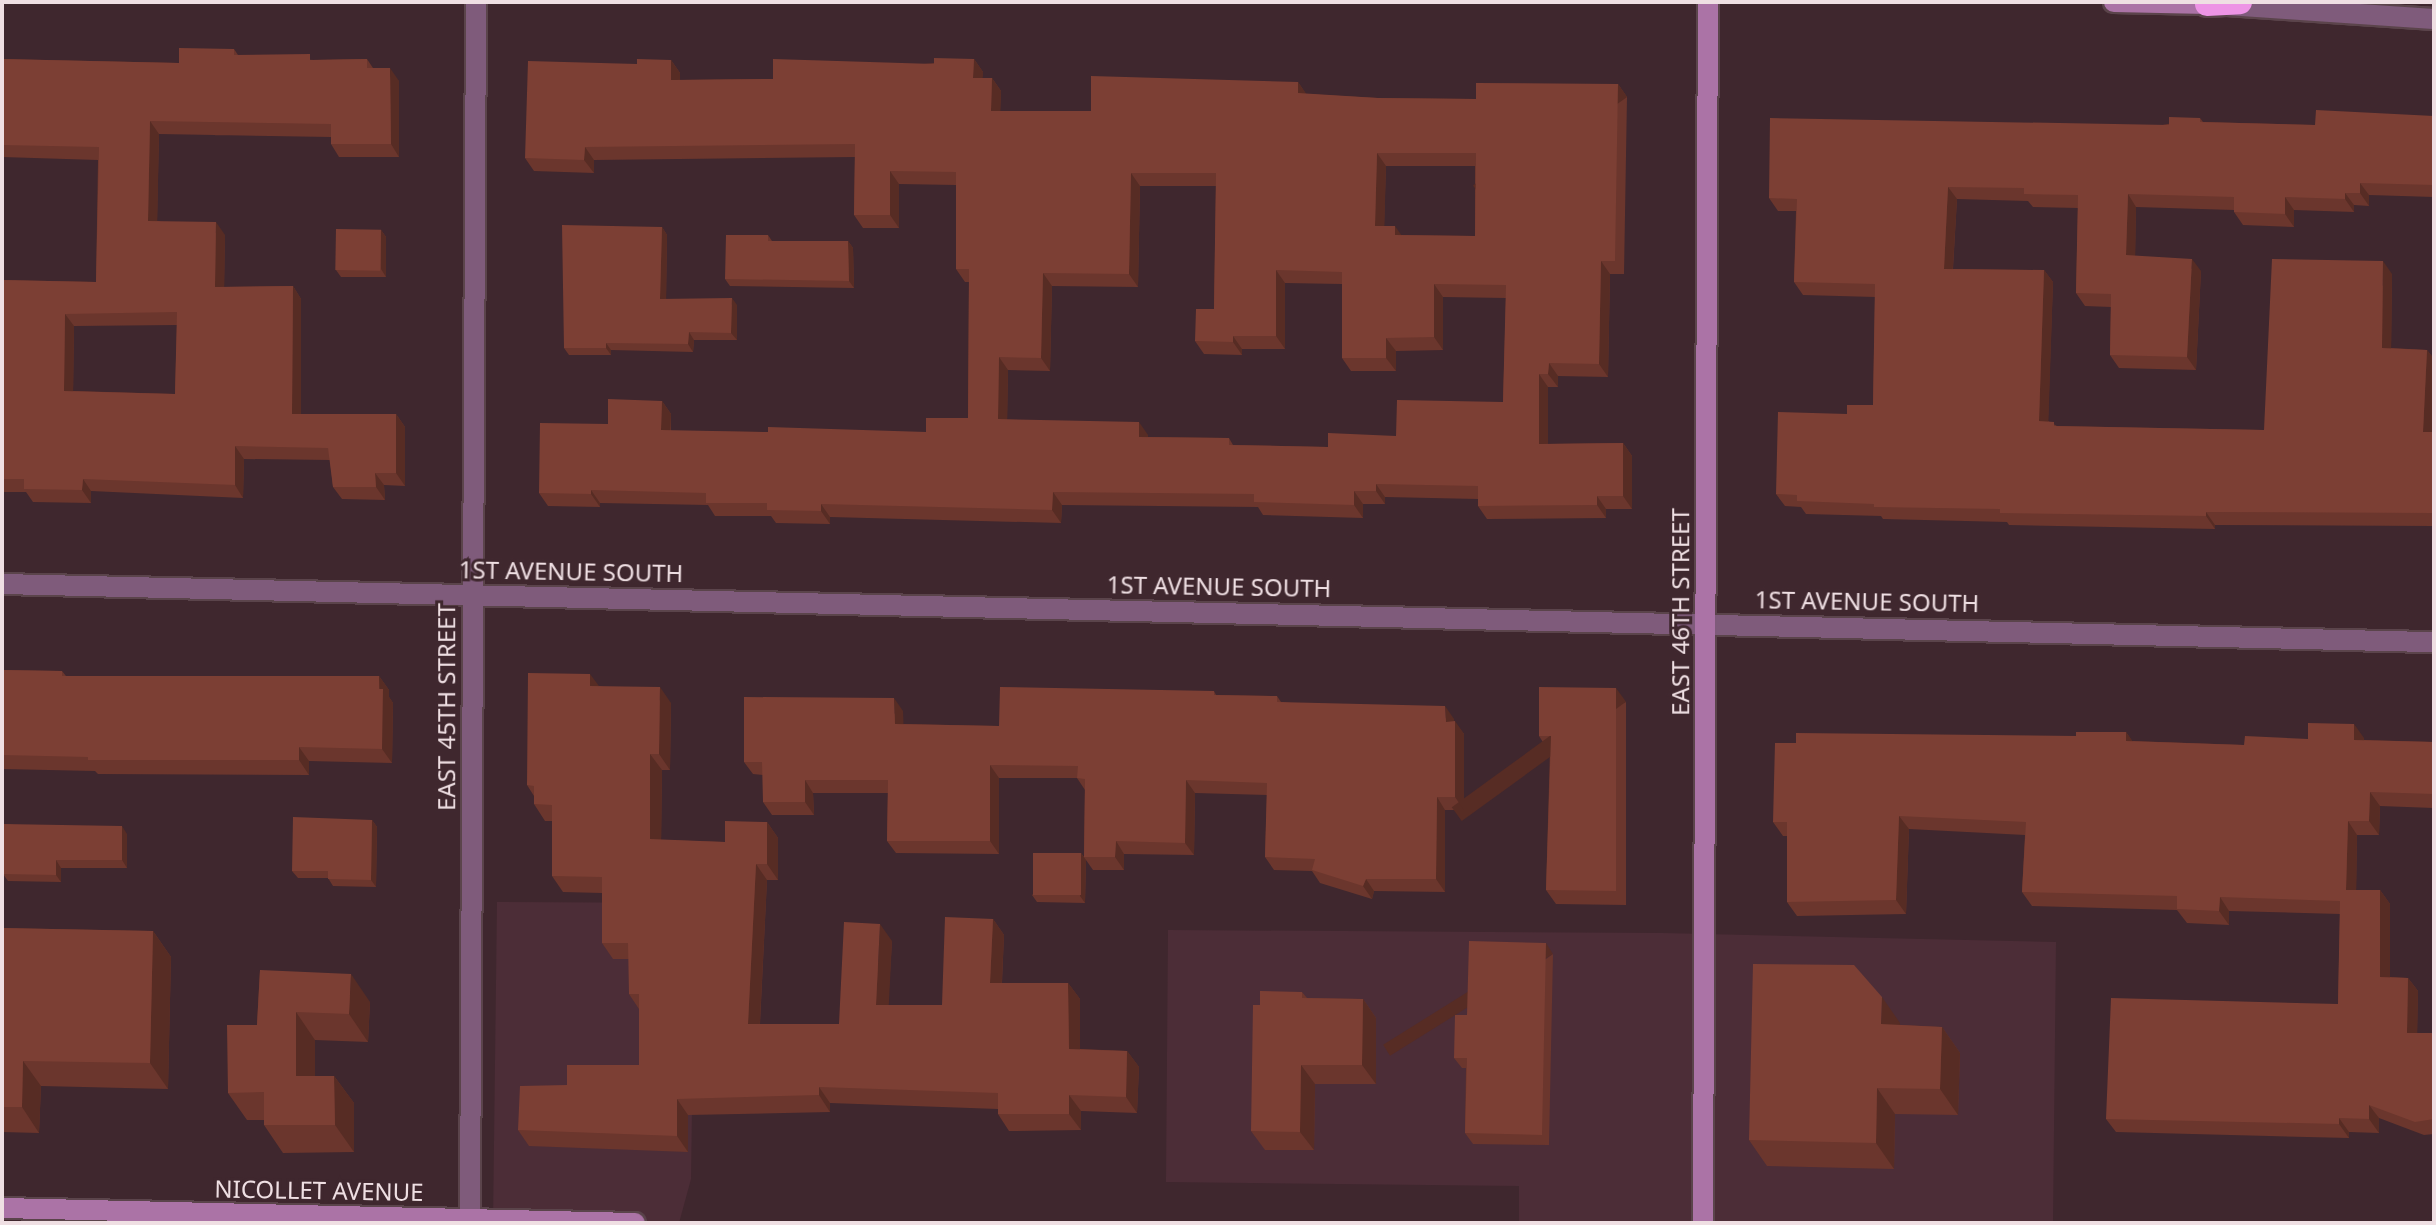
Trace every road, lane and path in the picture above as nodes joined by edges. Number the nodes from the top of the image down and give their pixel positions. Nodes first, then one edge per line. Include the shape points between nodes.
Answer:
1 (476, 2) edge
2 (1708, 2) edge
3 (2114, 2) edge
4 (2240, 2) edge
5 (2207, 4) edge
6 (2434, 19) edge
7 (2, 584) edge
8 (472, 595) junction
9 (1706, 623) junction
10 (2434, 642) edge
11 (2, 1208) edge
12 (470, 1222) edge
13 (635, 1223) edge
14 (1703, 1223) edge

1 - 8 street, EAST 45TH STREET
2 - 9 main road, EAST 46TH STREET
3 - 5 main road
4 - 5 highway
5 - 6 street
7 - 8 street, 1ST AVENUE SOUTH
8 - 9 street, 1ST AVENUE SOUTH
8 - 12 street, EAST 45TH STREET
9 - 10 street, 1ST AVENUE SOUTH
9 - 14 main road, EAST 46TH STREET
11 - 12 main road, NICOLLET AVENUE
12 - 13 main road, NICOLLET AVENUE

